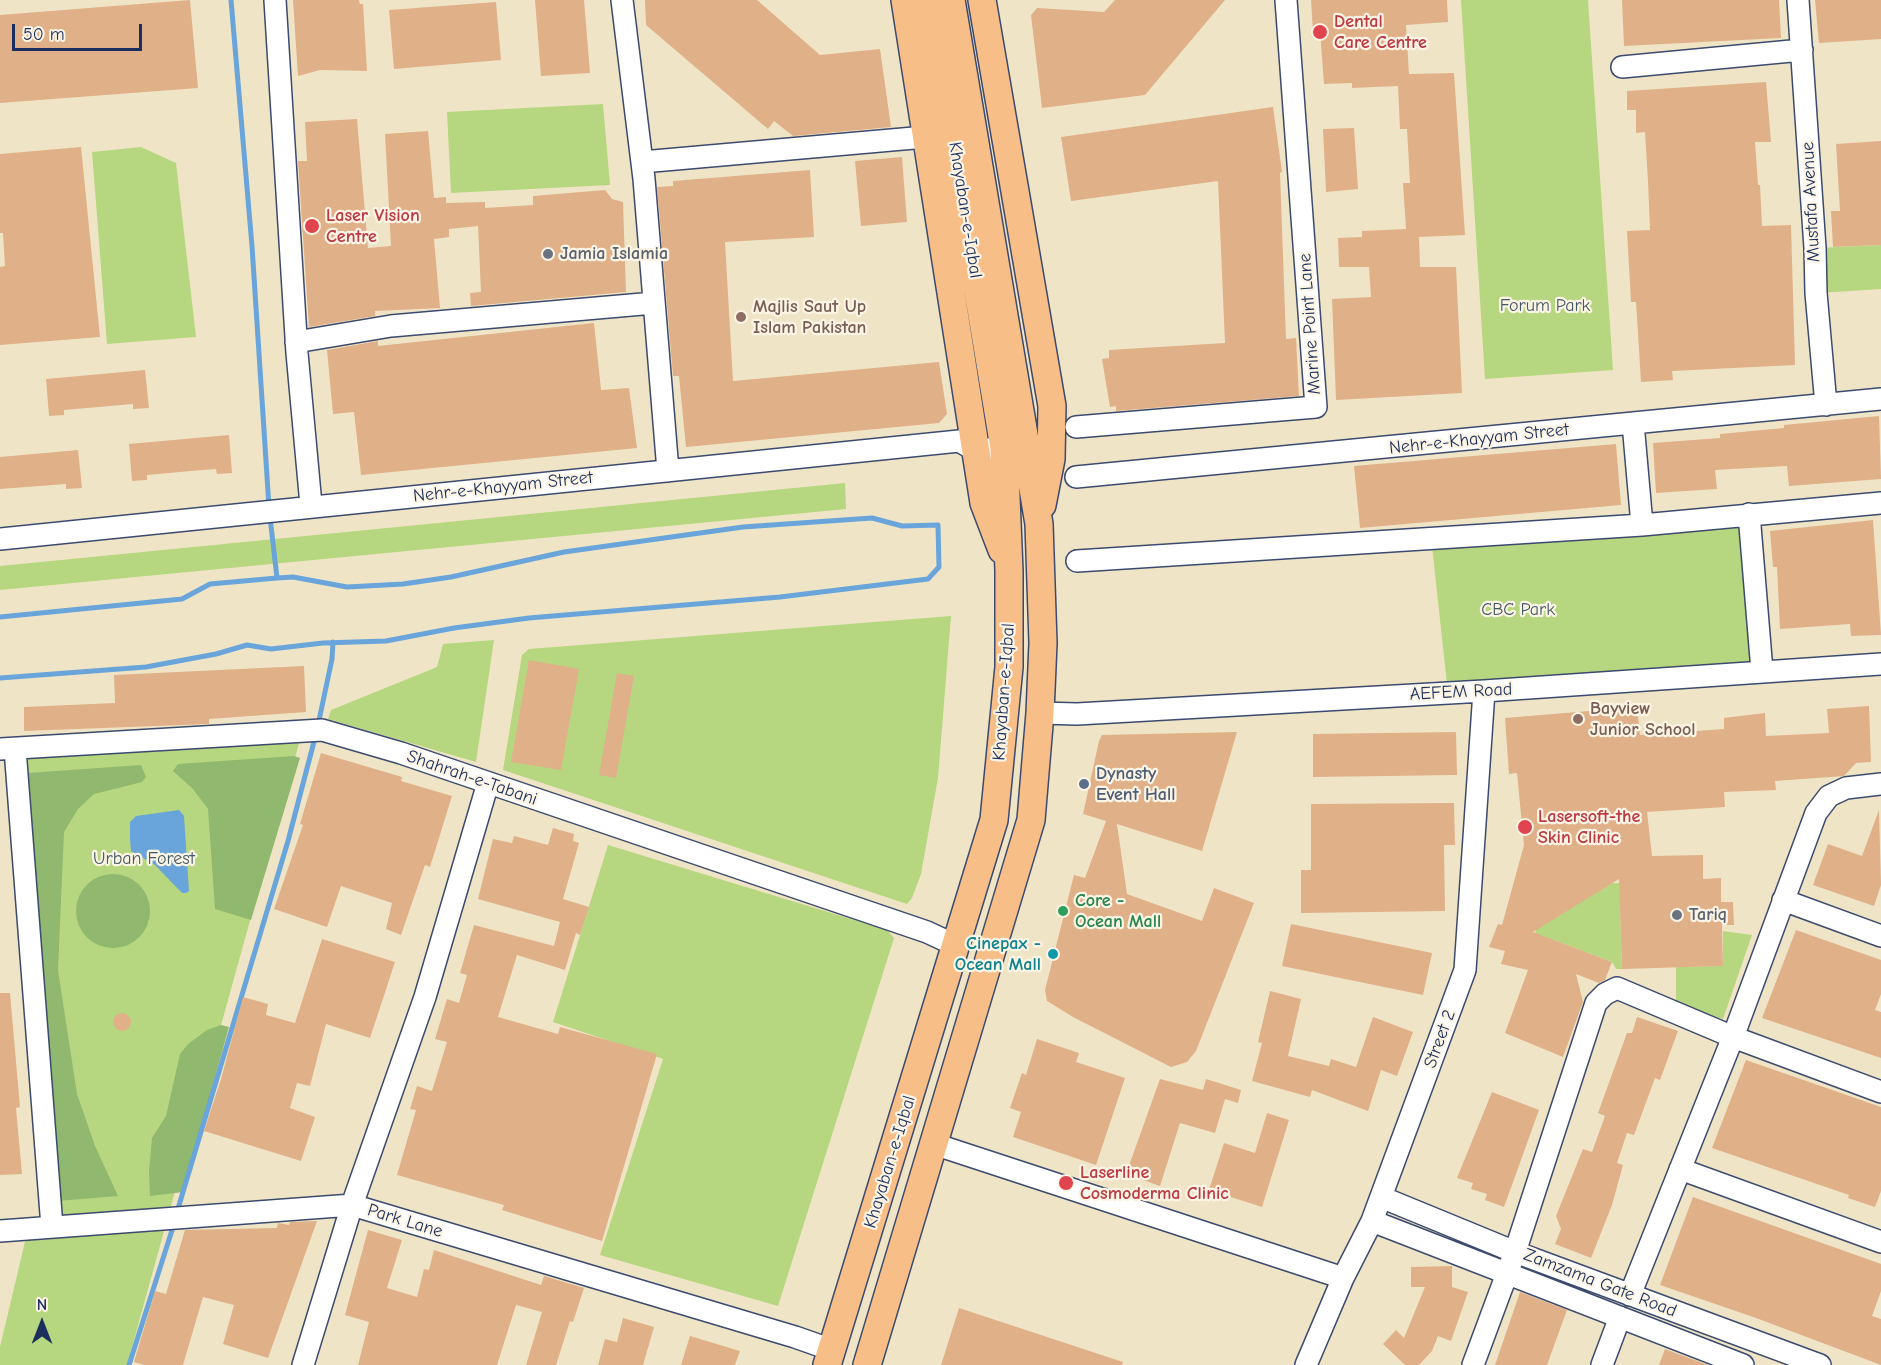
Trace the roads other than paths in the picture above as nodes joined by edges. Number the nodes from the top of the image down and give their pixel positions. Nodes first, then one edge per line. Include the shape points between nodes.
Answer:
1 (275, 0) edge
2 (622, 0) edge
3 (905, 0) edge
4 (930, 0) edge
5 (951, 0) edge
6 (982, 0) edge
7 (1286, 0) edge
8 (1798, 0) edge
9 (1802, 50) junction
10 (1622, 67) dead end
11 (914, 138) dead end
12 (642, 162) junction
13 (654, 303) junction
14 (296, 342) junction
15 (1881, 399) edge
16 (1826, 405) junction
17 (1633, 423) junction
18 (1076, 428) dead end
19 (1004, 448) junction
20 (975, 450) junction
21 (668, 471) junction
22 (1076, 477) dead end
23 (1881, 503) edge
24 (311, 505) junction
25 (1749, 514) junction
26 (1039, 524) junction
27 (1642, 525) junction
28 (0, 538) edge
29 (1077, 561) dead end
30 (1010, 571) junction
31 (1881, 664) edge
32 (1762, 671) junction
33 (1484, 691) junction
34 (1040, 713) junction
35 (8, 749) edge
36 (488, 783) junction
37 (1881, 784) edge
38 (1783, 900) junction
39 (1881, 936) edge
40 (957, 946) junction
41 (1733, 1037) junction
42 (1881, 1092) edge
43 (934, 1144) junction
44 (1680, 1169) junction
45 (1381, 1197) junction
46 (352, 1205) junction
47 (1372, 1221) junction
48 (52, 1227) junction
49 (0, 1231) edge
50 (1881, 1242) edge
51 (1515, 1252) junction
52 (1506, 1273) junction
53 (1574, 1274) junction
54 (1343, 1278) junction
55 (1630, 1295) junction
56 (1566, 1297) junction
57 (1620, 1317) junction
58 (830, 1358) edge
59 (1795, 1360) edge
60 (1738, 1364) edge
61 (303, 1365) edge
62 (867, 1365) edge
63 (1306, 1365) edge
64 (1473, 1365) edge
65 (1602, 1365) edge
66 (1820, 1365) edge

1 - 14 street
2 - 12 street
3 - 20 main road
4 - 19 main road, Khayaban-e-Iqbal
5 - 26 main road, Khayaban-e-Iqbal
6 - 26 main road via 1052,406 1051,459
7 - 18 street, Marine Point Lane via 1317,407
8 - 9 street, Mustafa Avenue
9 - 10 street
9 - 16 street, Mustafa Avenue
11 - 12 street
12 - 13 street
13 - 14 street via 391,326
13 - 21 street
14 - 24 street
15 - 16 street, Nehr-e-Khayyam Street
16 - 17 street, Nehr-e-Khayyam Street
17 - 22 street, Nehr-e-Khayyam Street
17 - 27 street
19 - 20 street, Nehr-e-Khayyam Street
19 - 30 main road, Khayaban-e-Iqbal
20 - 21 street, Nehr-e-Khayyam Street via 959,441
20 - 30 main road via 984,503
21 - 24 street, Nehr-e-Khayyam Street
23 - 25 street
24 - 28 street, Nehr-e-Khayyam Street
25 - 27 street
25 - 32 street
26 - 34 main road, Khayaban-e-Iqbal via 1043,643
27 - 29 street
30 - 40 main road, Khayaban-e-Iqbal via 1009,666 994,820
31 - 32 street, AEFEM Road
32 - 33 street, AEFEM Road
33 - 34 street, AEFEM Road
33 - 45 street, Street 2 via 1465,970
34 - 43 main road, Khayaban-e-Iqbal via 1030,820
35 - 36 street, Shahrah-e-Tabani via 322,730
35 - 48 street
36 - 40 street, Shahrah-e-Tabani via 927,932
36 - 46 street via 425,997
37 - 38 street via 1846,788 1828,796 1816,813
38 - 39 street
38 - 41 street
40 - 58 main road, Khayaban-e-Iqbal
41 - 42 street
41 - 44 street
41 - 51 street via 1617,988 1605,994 1596,1003
43 - 54 street
43 - 62 main road, Khayaban-e-Iqbal
44 - 50 street
44 - 55 street
45 - 47 street, Street 2
45 - 51 street, Zamzama Gate Road
46 - 48 street, Park Lane
46 - 58 street, Park Lane via 795,1337
46 - 61 street
47 - 52 street, Zamzama Gate Road
47 - 54 street, Street 2
48 - 49 street, Park Lane
51 - 52 street
51 - 53 street, Zamzama Gate Road
52 - 56 street, Zamzama Gate Road
52 - 64 street
53 - 55 street, Zamzama Gate Road
53 - 56 street
54 - 63 street, Street 2
55 - 59 street, Zamzama Gate Road
56 - 57 street, Zamzama Gate Road
57 - 60 street, Zamzama Gate Road
57 - 65 street
59 - 66 street, Zamzama Gate Road

